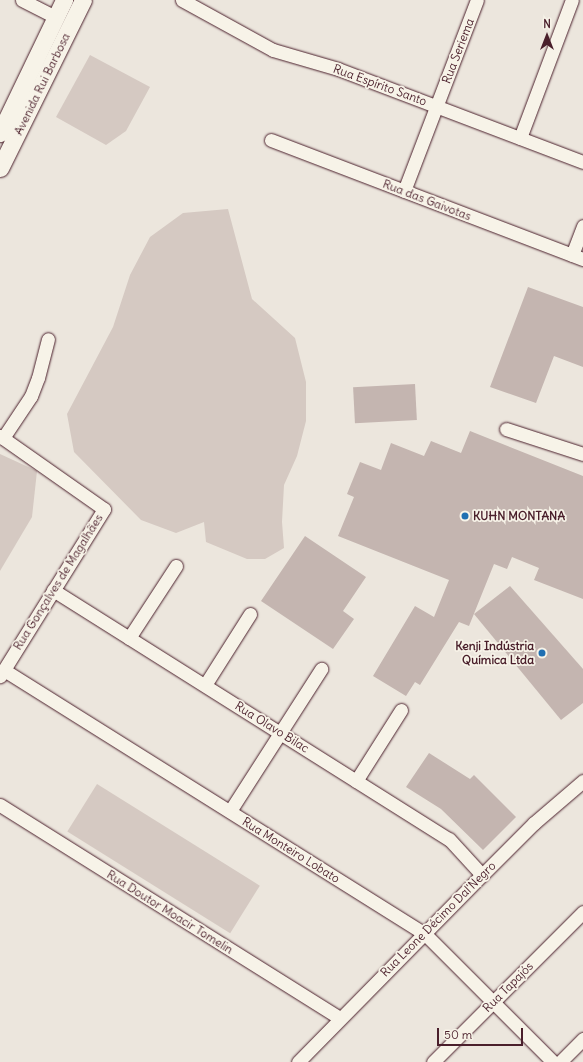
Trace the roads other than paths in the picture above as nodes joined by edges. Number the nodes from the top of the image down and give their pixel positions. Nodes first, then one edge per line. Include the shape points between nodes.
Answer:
1 (22, 0) edge
2 (64, 0) edge
3 (83, 0) edge
4 (182, 0) edge
5 (477, 0) edge
6 (572, 0) edge
7 (56, 16) junction
8 (437, 106) junction
9 (0, 132) edge
10 (520, 138) junction
11 (271, 140) dead end
12 (583, 162) edge
13 (0, 168) edge
14 (404, 191) junction
15 (583, 226) edge
16 (578, 257) edge
17 (48, 339) dead end
18 (506, 429) dead end
19 (2, 437) edge
20 (583, 454) edge
21 (176, 566) dead end
22 (53, 590) junction
23 (250, 614) dead end
24 (129, 638) junction
25 (321, 669) dead end
26 (2, 673) edge
27 (205, 685) junction
28 (400, 710) dead end
29 (280, 733) junction
30 (356, 781) junction
31 (583, 781) edge
32 (0, 805) edge
33 (230, 811) junction
34 (482, 875) junction
35 (583, 912) edge
36 (424, 933) junction
37 (493, 1002) junction
38 (340, 1018) junction
39 (583, 1039) edge
40 (298, 1062) edge
41 (433, 1062) edge
42 (553, 1062) edge
43 (560, 1062) edge

1 - 7 street
2 - 7 main road, Avenida Rui Barbosa
3 - 13 main road, Avenida Rui Barbosa
4 - 8 street, Rua Espírito Santo via 266,47 338,69
5 - 8 street, Rua Seriema
6 - 10 street
7 - 9 main road, Avenida Rui Barbosa
8 - 10 street, Rua Espírito Santo
8 - 14 street, Rua Seriema
10 - 12 street, Rua Espírito Santo
11 - 14 street, Rua das Gaivotas
14 - 16 street, Rua das Gaivotas
15 - 16 street
17 - 19 street via 31,396
18 - 20 street
19 - 22 street, Rua Gonçalves de Magalhães via 104,509
21 - 24 street
22 - 24 street, Rua Olavo Bilac
22 - 26 street, Rua Gonçalves de Magalhães
23 - 27 street
24 - 27 street, Rua Olavo Bilac
25 - 29 street
26 - 33 street, Rua Monteiro Lobato
27 - 29 street, Rua Olavo Bilac
28 - 30 street
29 - 30 street, Rua Olavo Bilac
29 - 33 street
30 - 34 street, Rua Olavo Bilac via 449,839
31 - 34 street, Rua Leone Décimo Dal'Negro
32 - 38 street, Rua Doutor Moacir Tomelin
33 - 36 street, Rua Monteiro Lobato
34 - 36 street, Rua Leone Décimo Dal'Negro
35 - 37 street, Rua Tapajós
36 - 37 street, Rua Monteiro Lobato
36 - 38 street, Rua Leone Décimo Dal'Negro
37 - 41 street, Rua Tapajós
37 - 42 street, Rua Monteiro Lobato
38 - 40 street, Rua Leone Décimo Dal'Negro
39 - 43 street

